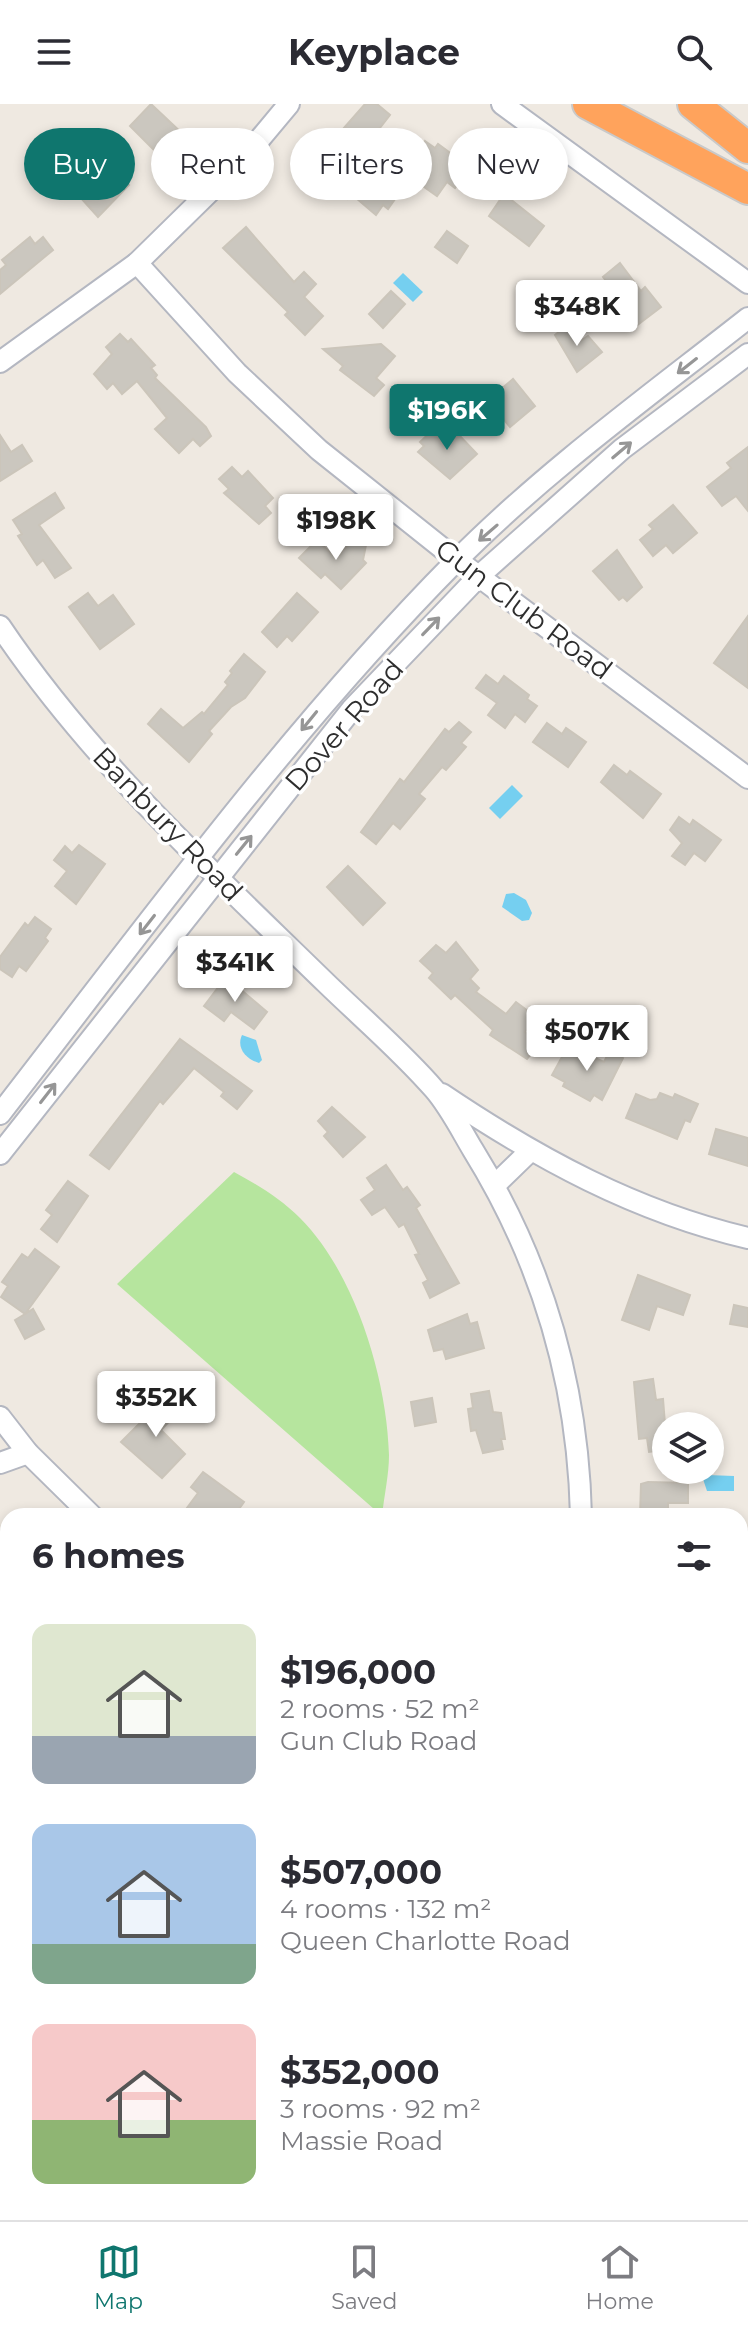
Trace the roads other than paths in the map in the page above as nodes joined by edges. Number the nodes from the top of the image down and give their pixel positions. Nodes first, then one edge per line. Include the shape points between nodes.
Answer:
1 (289, 104) edge
2 (502, 104) edge
3 (588, 104) edge
4 (693, 104) edge
5 (748, 148) edge
6 (748, 189) edge
7 (137, 263) junction
8 (748, 283) edge
9 (748, 318) edge
10 (748, 354) edge
11 (0, 362) edge
12 (457, 560) junction
13 (479, 576) junction
14 (0, 626) edge
15 (748, 778) edge
16 (199, 857) junction
17 (218, 877) junction
18 (436, 1090) junction
19 (0, 1114) edge
20 (530, 1151) junction
21 (0, 1154) edge
22 (495, 1185) junction
23 (748, 1238) edge
24 (0, 1417) edge
25 (28, 1453) junction
26 (0, 1463) edge
27 (84, 1508) edge
28 (580, 1508) edge

1 - 7 street via 244,158
2 - 8 street
3 - 6 highway
4 - 5 highway
7 - 11 street
7 - 12 street, Gun Club Road via 237,373 319,450
9 -> 12 street, Dover Road via 594,439
13 -> 10 street, Dover Road via 622,449
12 - 13 street, Gun Club Road
12 -> 16 street, Dover Road via 332,692
13 - 15 street, Gun Club Road
17 -> 13 street, Dover Road via 352,709
14 - 16 street, Banbury Road via 95,750
16 - 17 street, Banbury Road
16 -> 19 street, Dover Road
17 - 18 street, Banbury Road
21 -> 17 street, Dover Road
18 - 20 street
18 - 22 street, Banbury Road
20 - 22 street
20 - 23 street via 638,1204
22 - 28 street, Banbury Road via 545,1295 565,1367
24 - 25 street
25 - 26 street
25 - 27 street

